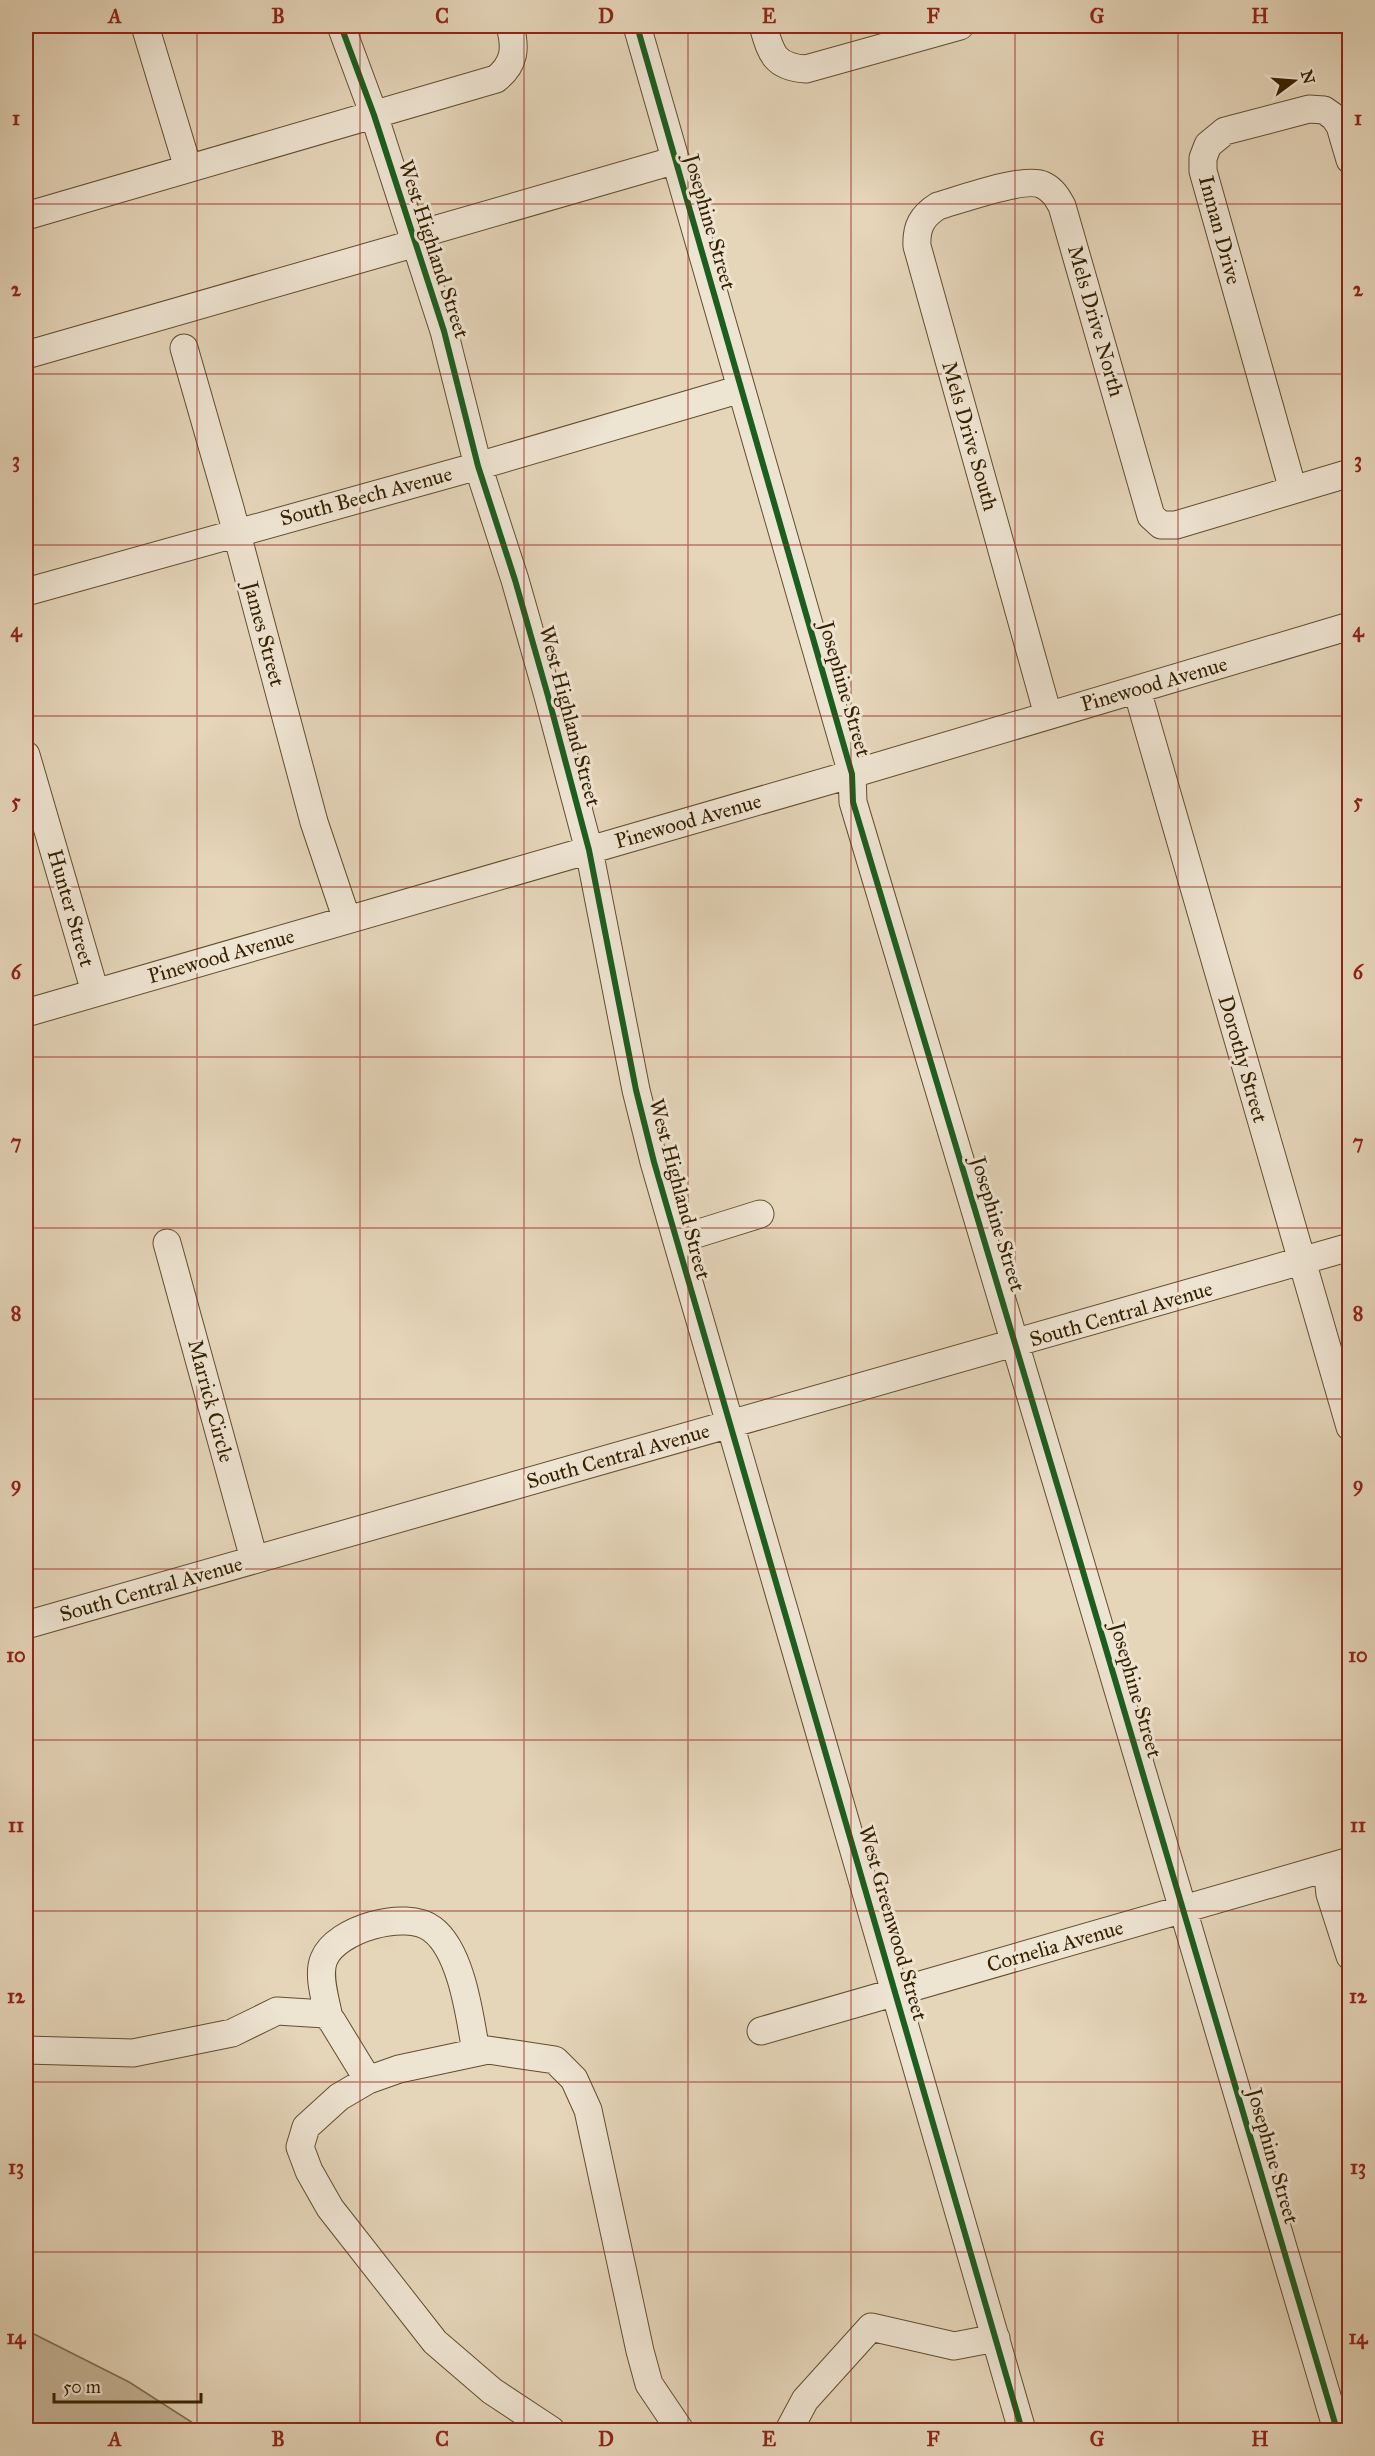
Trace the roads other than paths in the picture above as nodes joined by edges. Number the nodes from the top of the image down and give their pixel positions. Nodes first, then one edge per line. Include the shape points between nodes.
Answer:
1 (145, 26) edge
2 (341, 26) edge
3 (510, 26) edge
4 (637, 26) edge
5 (763, 26) edge
6 (960, 26) edge
7 (374, 116) junction
8 (676, 160) junction
9 (1350, 160) edge
10 (188, 168) junction
11 (979, 194) joint
12 (26, 214) edge
13 (415, 240) junction
14 (184, 348) dead end
15 (26, 356) edge
16 (741, 389) junction
17 (478, 466) junction
18 (1350, 473) edge
19 (1293, 490) junction
20 (236, 532) junction
21 (26, 592) edge
22 (1350, 626) edge
23 (1137, 690) junction
24 (1048, 715) junction
25 (26, 755) edge
26 (852, 774) junction
27 (589, 850) junction
28 (347, 920) junction
29 (95, 992) junction
30 (26, 1013) edge
31 (760, 1214) dead end
32 (677, 1240) junction
33 (167, 1243) dead end
34 (1350, 1247) edge
35 (1302, 1261) junction
36 (1017, 1344) junction
37 (730, 1425) junction
38 (1350, 1427) edge
39 (255, 1559) junction
40 (26, 1625) edge
41 (1338, 1865) edge
42 (1182, 1910) junction
43 (1350, 1956) edge
44 (896, 1992) junction
45 (329, 2018) junction
46 (761, 2031) dead end
47 (26, 2050) edge
48 (476, 2052) junction
49 (368, 2080) junction
50 (996, 2338) junction
51 (1340, 2426) edge
52 (551, 2430) edge
53 (680, 2430) edge
54 (789, 2430) edge
55 (1022, 2430) edge

1 - 10 street
2 - 7 street, West Highland Street
3 - 7 street via 512,59 507,71 496,79
4 - 8 street, Josephine Street
5 - 6 street via 775,58 788,67 806,69
7 - 10 street
7 - 13 street, West Highland Street
8 - 13 street
8 - 16 street, Josephine Street
9 - 19 street, Inman Drive via 1334,117 1324,110 1309,109 1225,130 1208,145 1203,158 1203,171
10 - 12 street
11 - 19 street, Mels Drive North via 1025,182 1042,184 1054,192 1062,206 1151,516 1161,525 1176,525
11 - 24 street, Mels Drive South via 928,212 916,233 917,246
13 - 15 street
13 - 17 street, West Highland Street via 444,331
14 - 20 street, James Street
16 - 17 street, South Beech Avenue
16 - 26 street, Josephine Street
17 - 20 street, South Beech Avenue
17 - 27 street, West Highland Street via 515,580
18 - 19 street
20 - 21 street, South Beech Avenue
20 - 28 street, James Street via 314,822
22 - 23 street, Pinewood Avenue
23 - 24 street, Pinewood Avenue
23 - 35 street, Dorothy Street
24 - 26 street, Pinewood Avenue
25 - 29 street, Hunter Street
26 - 27 street, Pinewood Avenue
26 - 36 street, Josephine Street via 853,802
27 - 28 street, Pinewood Avenue
27 - 32 street, West Highland Street via 636,1090
28 - 29 street, Pinewood Avenue
29 - 30 street, Pinewood Avenue
31 - 32 street
32 - 37 street, West Highland Street
33 - 39 street, Marrick Circle
34 - 35 street, South Central Avenue
35 - 36 street, South Central Avenue
35 - 38 street, Dorothy Street
36 - 37 street, South Central Avenue
36 - 42 street, Josephine Street
37 - 39 street, South Central Avenue
37 - 44 street, West Greenwood Street
39 - 40 street, South Central Avenue
41 - 42 street, Cornelia Avenue
41 - 43 street via 1330,1894
42 - 44 street, Cornelia Avenue
42 - 51 street, Josephine Street
44 - 46 street, Cornelia Avenue
44 - 50 street, West Greenwood Street
45 - 47 street via 325,2014 277,2011 232,2033 133,2053
45 - 48 street via 322,1961 331,1947 380,1923 413,1920 433,1929 449,1952 465,1988
45 - 49 street
48 - 49 street
48 - 53 street via 488,2050 555,2060 574,2079 588,2110 649,2384
49 - 52 street via 339,2097 306,2127 300,2146 309,2171 330,2208 435,2342 492,2391
50 - 54 street via 954,2346 871,2327 806,2400
50 - 55 street, West Greenwood Street

